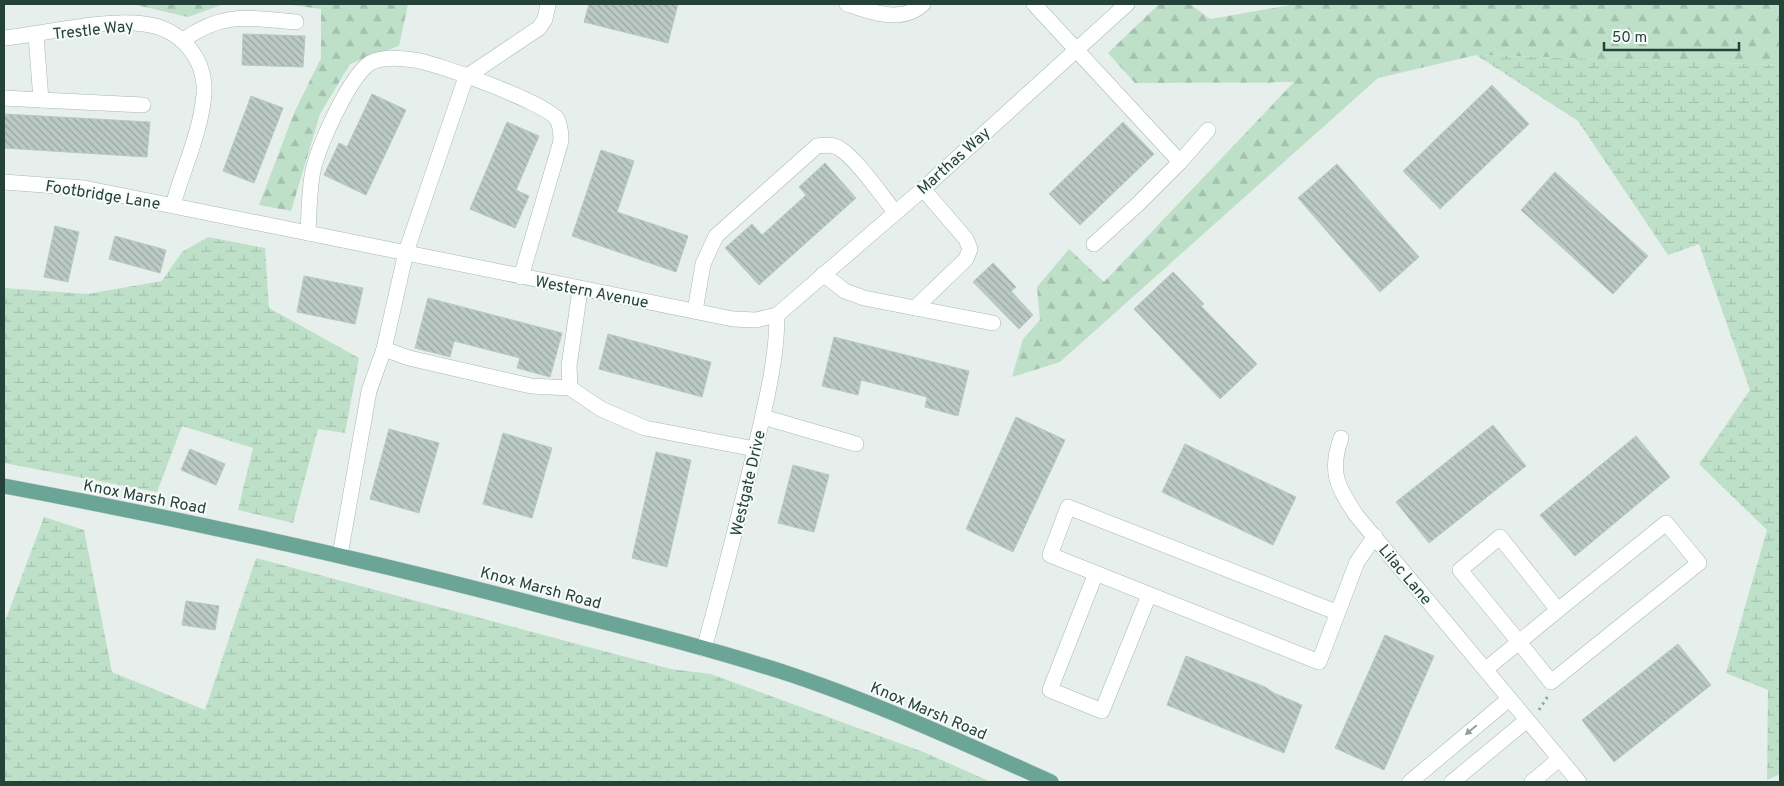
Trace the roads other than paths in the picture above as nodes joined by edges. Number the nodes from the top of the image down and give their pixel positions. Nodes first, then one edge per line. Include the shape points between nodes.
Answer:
1 (548, 4) edge
2 (847, 4) edge
3 (923, 4) edge
4 (1034, 4) edge
5 (1127, 4) edge
6 (296, 22) dead end
7 (36, 35) junction
8 (4, 38) edge
9 (183, 40) junction
10 (1076, 48) junction
11 (466, 77) junction
12 (4, 98) edge
13 (41, 100) junction
14 (143, 104) dead end
15 (1208, 130) dead end
16 (1180, 162) junction
17 (4, 182) edge
18 (923, 189) junction
19 (173, 205) junction
20 (895, 212) junction
21 (308, 233) junction
22 (1094, 244) dead end
23 (406, 252) junction
24 (823, 274) junction
25 (521, 277) junction
26 (580, 290) junction
27 (915, 308) junction
28 (695, 311) junction
29 (777, 315) junction
30 (993, 323) dead end
31 (384, 350) junction
32 (570, 388) junction
33 (763, 417) junction
34 (1341, 438) dead end
35 (856, 444) dead end
36 (755, 449) junction
37 (4, 486) edge
38 (1374, 536) junction
39 (340, 555) junction
40 (1096, 573) junction
41 (1150, 594) junction
42 (1558, 610) junction
43 (1336, 612) junction
44 (1519, 642) junction
45 (704, 649) junction
46 (1486, 669) junction
47 (1509, 699) junction
48 (1531, 717) junction
49 (1559, 759) junction
50 (1051, 782) edge
51 (1410, 782) edge
52 (1452, 782) edge
53 (1532, 782) edge
54 (1579, 782) edge

1 - 11 street via 545,19 538,28
2 - 3 street via 892,15 906,14
4 - 10 street
5 - 10 street, Marthas Way
6 - 9 street via 235,18 204,26
7 - 8 street, Trestle Way
7 - 9 street, Trestle Way via 103,25 144,24 166,29
7 - 13 street
9 - 19 street, Trestle Way via 193,51 202,71 204,93 201,114
10 - 16 street
10 - 18 street, Marthas Way
11 - 21 street via 435,64 393,58 371,62 355,76 312,175
11 - 23 street
11 - 25 street via 549,111 561,129 561,141
12 - 13 street
13 - 14 street
15 - 16 street
16 - 22 street
17 - 19 street, Footbridge Lane via 84,188
18 - 20 street, Marthas Way
18 - 27 street via 966,239 970,249 966,258
19 - 21 street, Footbridge Lane
20 - 24 street, Marthas Way
20 - 28 street via 849,157 828,144 817,146 716,236 703,264
21 - 23 street, Western Avenue
23 - 25 street, Western Avenue
23 - 31 street
24 - 27 street via 845,291
24 - 29 street, Marthas Way
25 - 26 street, Western Avenue
26 - 28 street, Western Avenue
26 - 32 street via 569,366
27 - 30 street
28 - 29 street, Western Avenue via 733,319 756,320
29 - 33 street, Westgate Drive via 777,344
31 - 32 street via 531,386
31 - 39 street via 369,391
32 - 36 street via 613,415 645,428
33 - 35 street
33 - 36 street, Westgate Drive
34 - 38 street, Lilac Lane via 1335,455 1336,481 1356,515
36 - 45 street, Westgate Drive
37 - 39 main road, Knox Marsh Road
38 - 43 street via 1357,562
38 - 46 street, Lilac Lane
39 - 45 main road, Knox Marsh Road
40 - 41 street
40 - 41 street via 1050,690 1102,711
40 - 43 street via 1050,555 1068,507
41 - 43 street via 1319,662
42 - 44 street
42 - 44 street via 1500,538 1460,570
42 - 44 street via 1666,523 1698,563 1551,682
44 - 46 street
45 - 50 main road, Knox Marsh Road via 792,675 869,703
46 - 47 street, Lilac Lane
47 - 48 street, Lilac Lane
47 -> 51 street
48 - 49 street, Lilac Lane
48 - 52 street
49 - 53 street
49 - 54 street, Lilac Lane

